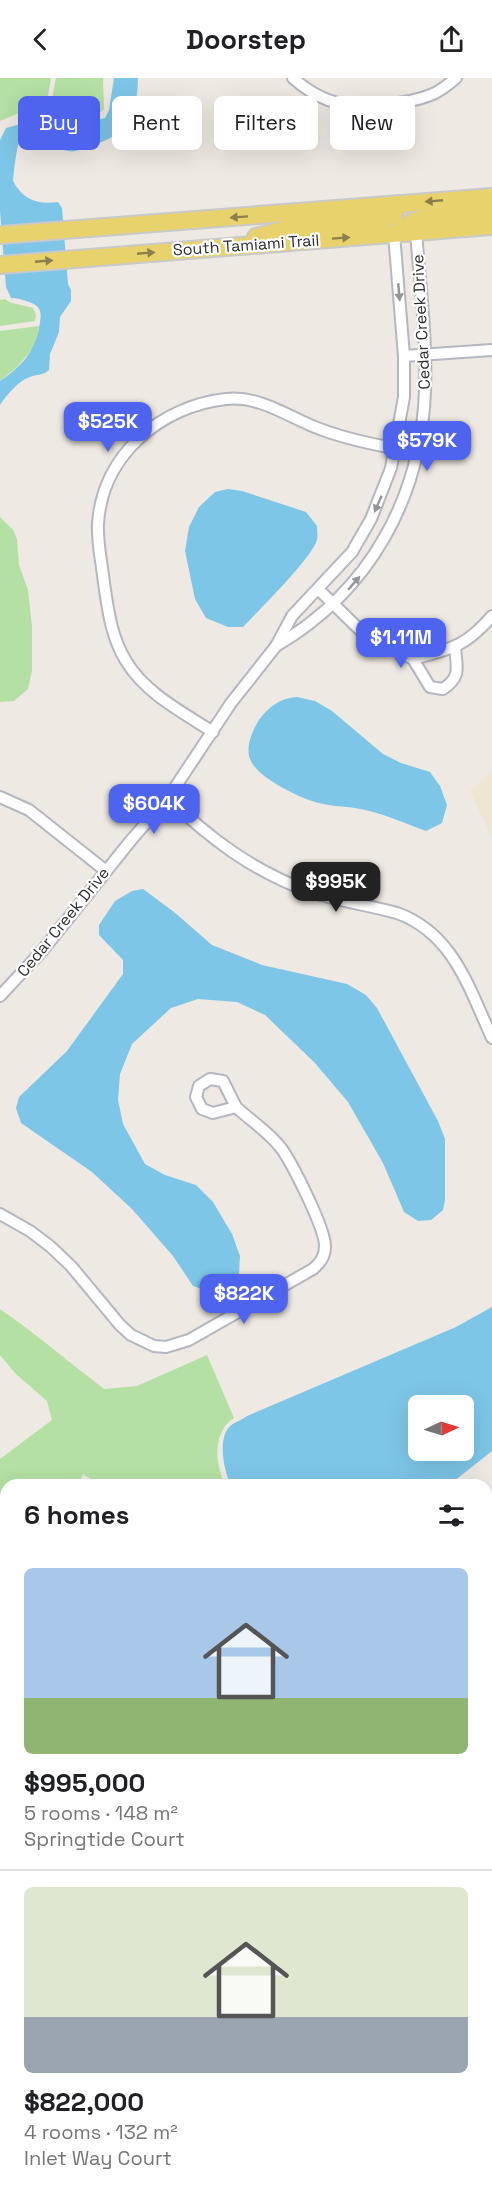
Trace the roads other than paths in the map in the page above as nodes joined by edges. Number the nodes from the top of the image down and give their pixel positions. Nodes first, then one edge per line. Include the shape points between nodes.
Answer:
1 (293, 78) edge
2 (456, 78) edge
3 (492, 197) edge
4 (398, 204) junction
5 (492, 212) edge
6 (492, 226) edge
7 (416, 232) junction
8 (394, 234) junction
9 (0, 235) edge
10 (218, 247) junction
11 (0, 265) edge
12 (492, 350) edge
13 (425, 355) junction
14 (404, 356) junction
15 (396, 449) junction
16 (417, 452) junction
17 (318, 589) junction
18 (332, 604) junction
19 (492, 615) edge
20 (276, 646) junction
21 (455, 648) junction
22 (413, 659) junction
23 (213, 732) junction
24 (0, 797) edge
25 (168, 798) junction
26 (106, 871) junction
27 (0, 996) edge
28 (492, 1038) edge
29 (236, 1107) dead end
30 (0, 1214) edge

1 - 2 street via 329,101 357,105 422,97
3 -> 4 main road, South Tamiami Trail
4 -> 9 main road, South Tamiami Trail
4 - 10 main road via 394,215 384,219 290,228
5 - 8 main road via 432,216 414,221
6 - 7 main road, South Tamiami Trail
7 - 8 main road, South Tamiami Trail
7 - 13 street, Cedar Creek Drive
10 -> 8 main road, South Tamiami Trail
8 -> 14 street, Cedar Creek Drive
11 -> 10 main road, South Tamiami Trail
12 - 13 street
13 - 14 street
13 - 16 street, Cedar Creek Drive via 423,418
14 - 15 street, Cedar Creek Drive via 404,397
15 - 16 street
15 -> 17 street, Cedar Creek Drive via 382,494 363,534
15 - 23 street via 322,430 269,406 240,398 196,405 168,416 144,432 126,452 103,500 98,525 114,635 126,663 145,684
18 -> 16 street, Cedar Creek Drive via 354,582 386,538 407,490
17 - 18 street
17 - 20 street, Cedar Creek Drive via 292,616
18 - 20 street, Cedar Creek Drive
18 - 22 street via 368,637
19 - 21 street
20 - 23 street, Cedar Creek Drive
21 - 22 street
21 - 22 street via 458,671 453,682 443,689 430,687
23 - 25 street, Cedar Creek Drive
24 - 26 street via 29,810
25 - 26 street, Cedar Creek Drive
25 - 28 street via 227,850 260,870 310,891 409,917 429,930 454,958
26 - 27 street, Cedar Creek Drive
29 - 30 street via 271,1137 288,1159 320,1223 326,1248 323,1260 313,1269 189,1340 166,1347 142,1342 131,1335 51,1247

